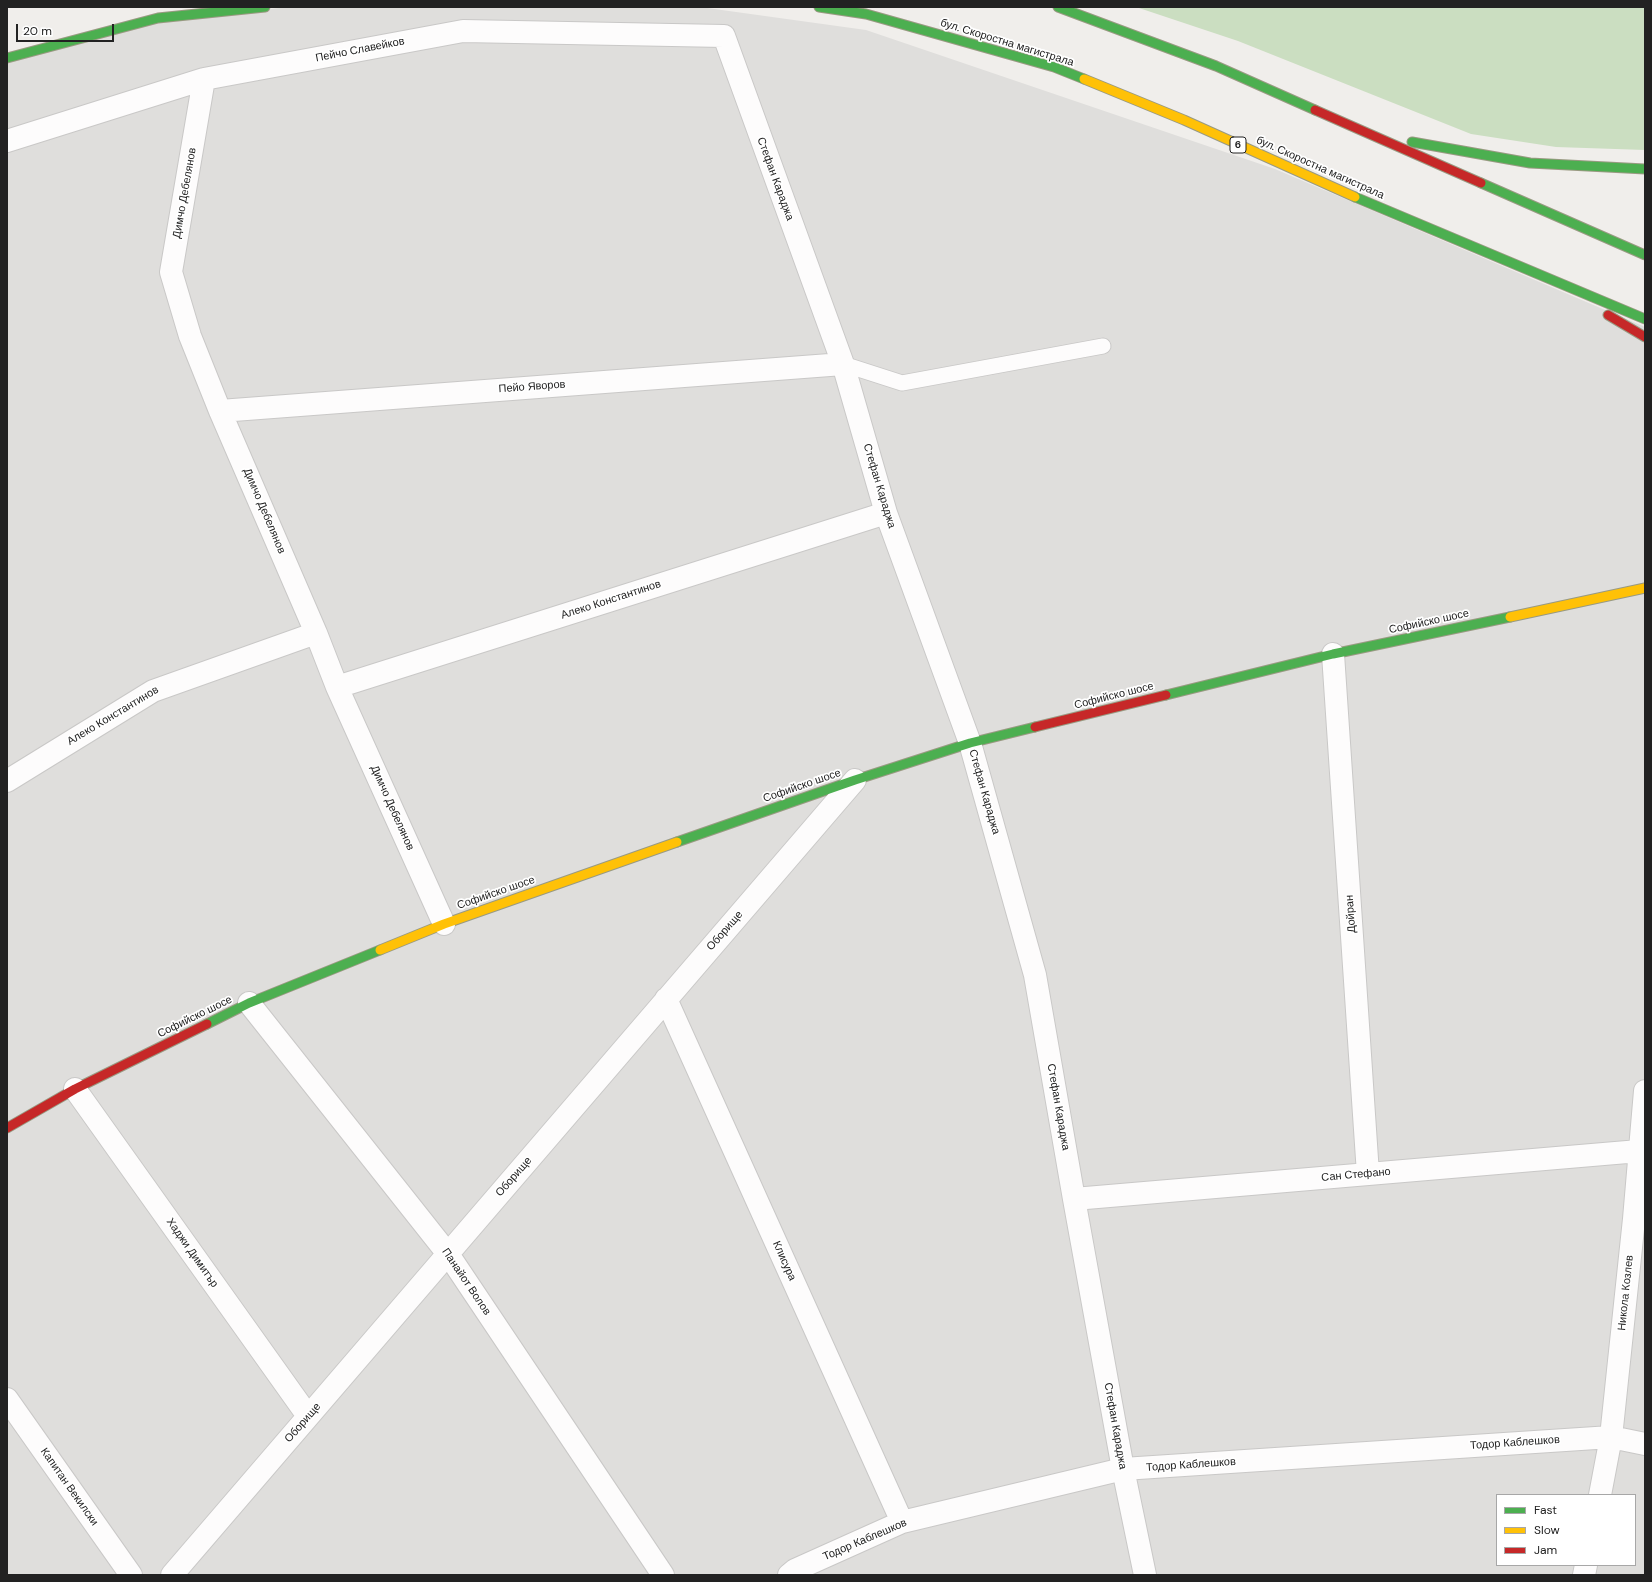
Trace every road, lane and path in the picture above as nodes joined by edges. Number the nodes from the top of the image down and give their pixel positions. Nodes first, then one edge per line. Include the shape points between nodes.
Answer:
1 (265, 7) edge
2 (820, 7) edge
3 (1058, 7) edge
4 (724, 36) joint
5 (7, 58) edge
6 (204, 79) junction
7 (1372, 134) junction
8 (7, 141) edge
9 (1645, 169) edge
10 (1645, 255) edge
11 (1530, 269) junction
12 (1645, 318) edge
13 (1645, 337) edge
14 (1104, 346) dead end
15 (843, 364) junction
16 (220, 411) junction
17 (886, 513) junction
18 (1645, 588) edge
19 (316, 633) junction
20 (1333, 654) junction
21 (337, 687) junction
22 (970, 743) junction
23 (855, 780) junction
24 (7, 781) edge
25 (444, 924) junction
26 (666, 999) junction
27 (250, 1003) junction
28 (75, 1089) junction
29 (1645, 1091) edge
30 (7, 1128) edge
31 (1639, 1151) junction
32 (1368, 1174) junction
33 (1074, 1199) junction
34 (1640, 1219) edge
35 (448, 1254) junction
36 (7, 1399) edge
37 (308, 1416) junction
38 (1611, 1437) junction
39 (1645, 1444) edge
40 (1123, 1470) junction
41 (1600, 1494) edge
42 (902, 1522) junction
43 (131, 1575) edge
44 (172, 1575) edge
45 (663, 1575) edge
46 (789, 1575) edge
47 (1145, 1575) edge

1 - 5 main road via 158,18
2 - 11 main road, бул. Скоростна магистрала / 6 via 866,14 1054,67
3 - 7 main road via 1216,66
4 - 6 street, Пейчо Славейков via 464,31
4 - 15 street, Стефан Караджа
6 - 8 street, Пейчо Славейков
6 - 16 street, Димчо Дебелянов via 171,272 190,336
7 - 9 main road via 1530,162
7 - 10 main road
11 - 12 main road, бул. Скоростна магистрала / 6
11 - 13 main road
14 - 15 lane via 902,383
15 - 16 street, Пейо Яворов
15 - 17 street, Стефан Караджа
16 - 19 street, Димчо Дебелянов
17 - 21 street, Алеко Константинов
17 - 22 street, Стефан Караджа
18 - 20 main road, Софийско шосе
19 - 21 street, Димчо Дебелянов
19 - 24 street, Алеко Константинов via 152,691
20 - 22 main road, Софийско шосе
20 - 32 street, Дойран
21 - 25 street, Димчо Дебелянов
22 - 23 main road, Софийско шосе
22 - 33 street, Стефан Караджа via 1035,975
23 - 25 main road, Софийско шосе
23 - 26 street, Оборище
25 - 27 main road, Софийско шосе
26 - 35 street, Оборище
26 - 42 street, Клисура
27 - 28 main road, Софийско шосе
27 - 35 street, Панайот Волов
28 - 30 main road, Софийско шосе
28 - 37 street, Хаджи Димитър
29 - 31 street, Никола Козлев
31 - 32 street, Сан Стефано
31 - 34 street, Никола Козлев
32 - 33 street, Сан Стефано
33 - 40 street, Стефан Караджа
34 - 38 street, Никола Козлев
35 - 37 street, Оборище
35 - 45 street, Панайот Волов
36 - 43 street, Капитан Векилски
37 - 44 street, Оборище
38 - 39 street, Тодор Каблешков
38 - 40 street, Тодор Каблешков
38 - 41 street, Никола Козлев
40 - 42 street, Тодор Каблешков
40 - 47 street, Стефан Караджа
42 - 46 street, Тодор Каблешков

